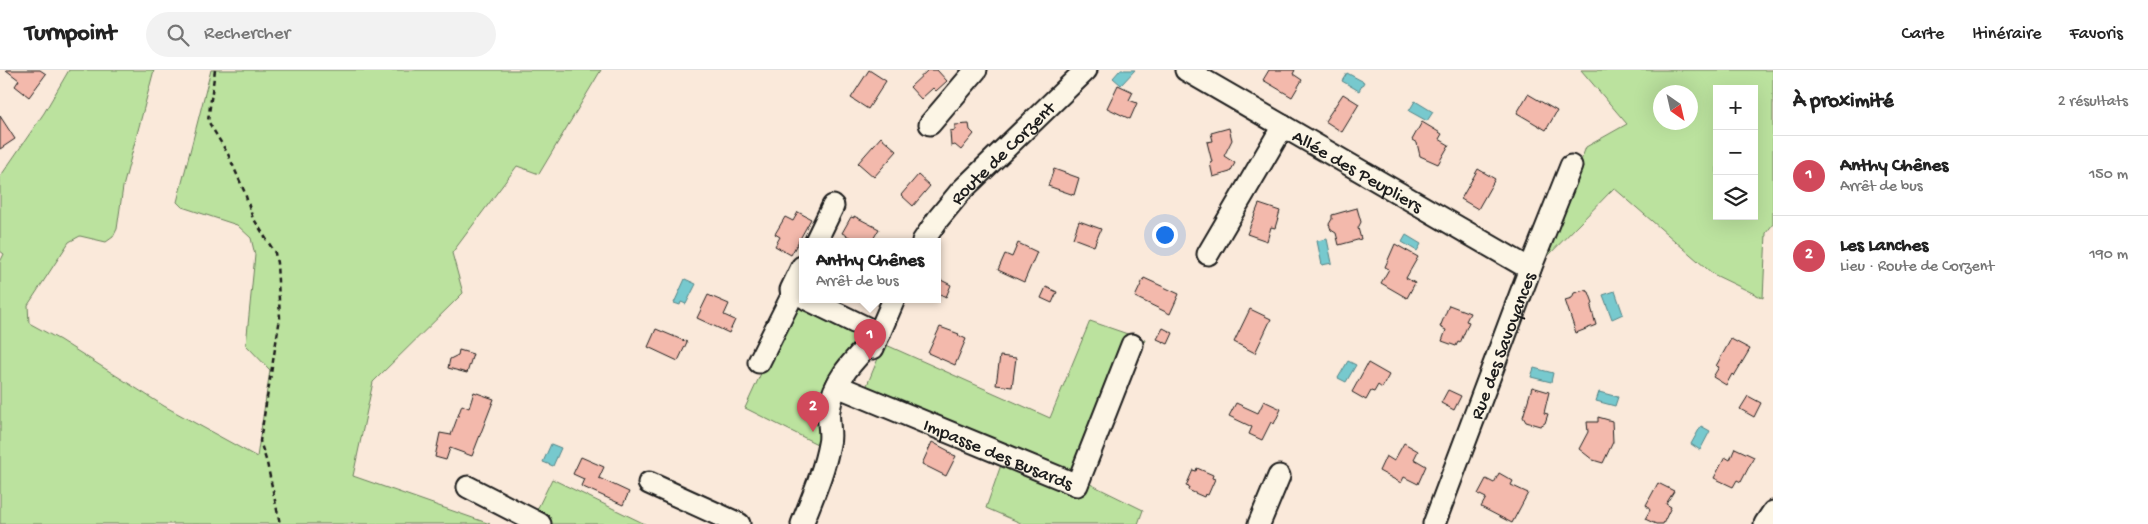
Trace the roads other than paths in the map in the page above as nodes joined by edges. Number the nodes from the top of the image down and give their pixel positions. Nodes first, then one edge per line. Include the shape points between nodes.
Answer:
1 (976, 70) edge
2 (1086, 70) edge
3 (1186, 70) edge
4 (930, 124) dead end
5 (1283, 126) junction
6 (1571, 166) dead end
7 (833, 206) dead end
8 (817, 238) edge
9 (925, 238) edge
10 (1208, 254) dead end
11 (1530, 268) junction
12 (799, 273) edge
13 (799, 295) edge
14 (799, 299) edge
15 (815, 303) edge
16 (892, 303) edge
17 (878, 334) junction
18 (1132, 345) dead end
19 (759, 362) dead end
20 (841, 388) junction
21 (1279, 476) dead end
22 (648, 482) dead end
23 (468, 486) dead end
24 (1773, 512) edge
25 (540, 524) edge
26 (739, 524) edge
27 (802, 524) edge
28 (1259, 524) edge
29 (1434, 524) edge
30 (1765, 524) edge

1 - 4 street
2 - 9 street, Route de Corzent via 960,191
3 - 5 street, Allée des Peupliers
5 - 10 street
5 - 11 street, Allée des Peupliers
6 - 11 street, Rue des Savoyances
7 - 8 street
11 - 29 street, Rue des Savoyances
12 - 13 street via 791,290
14 - 19 street
15 - 17 street
16 - 17 street
17 - 20 street via 872,350
18 - 20 street, Impasse des Busards via 1077,485
20 - 27 street via 837,440
21 - 28 street
22 - 26 street
23 - 25 street
24 - 30 street

